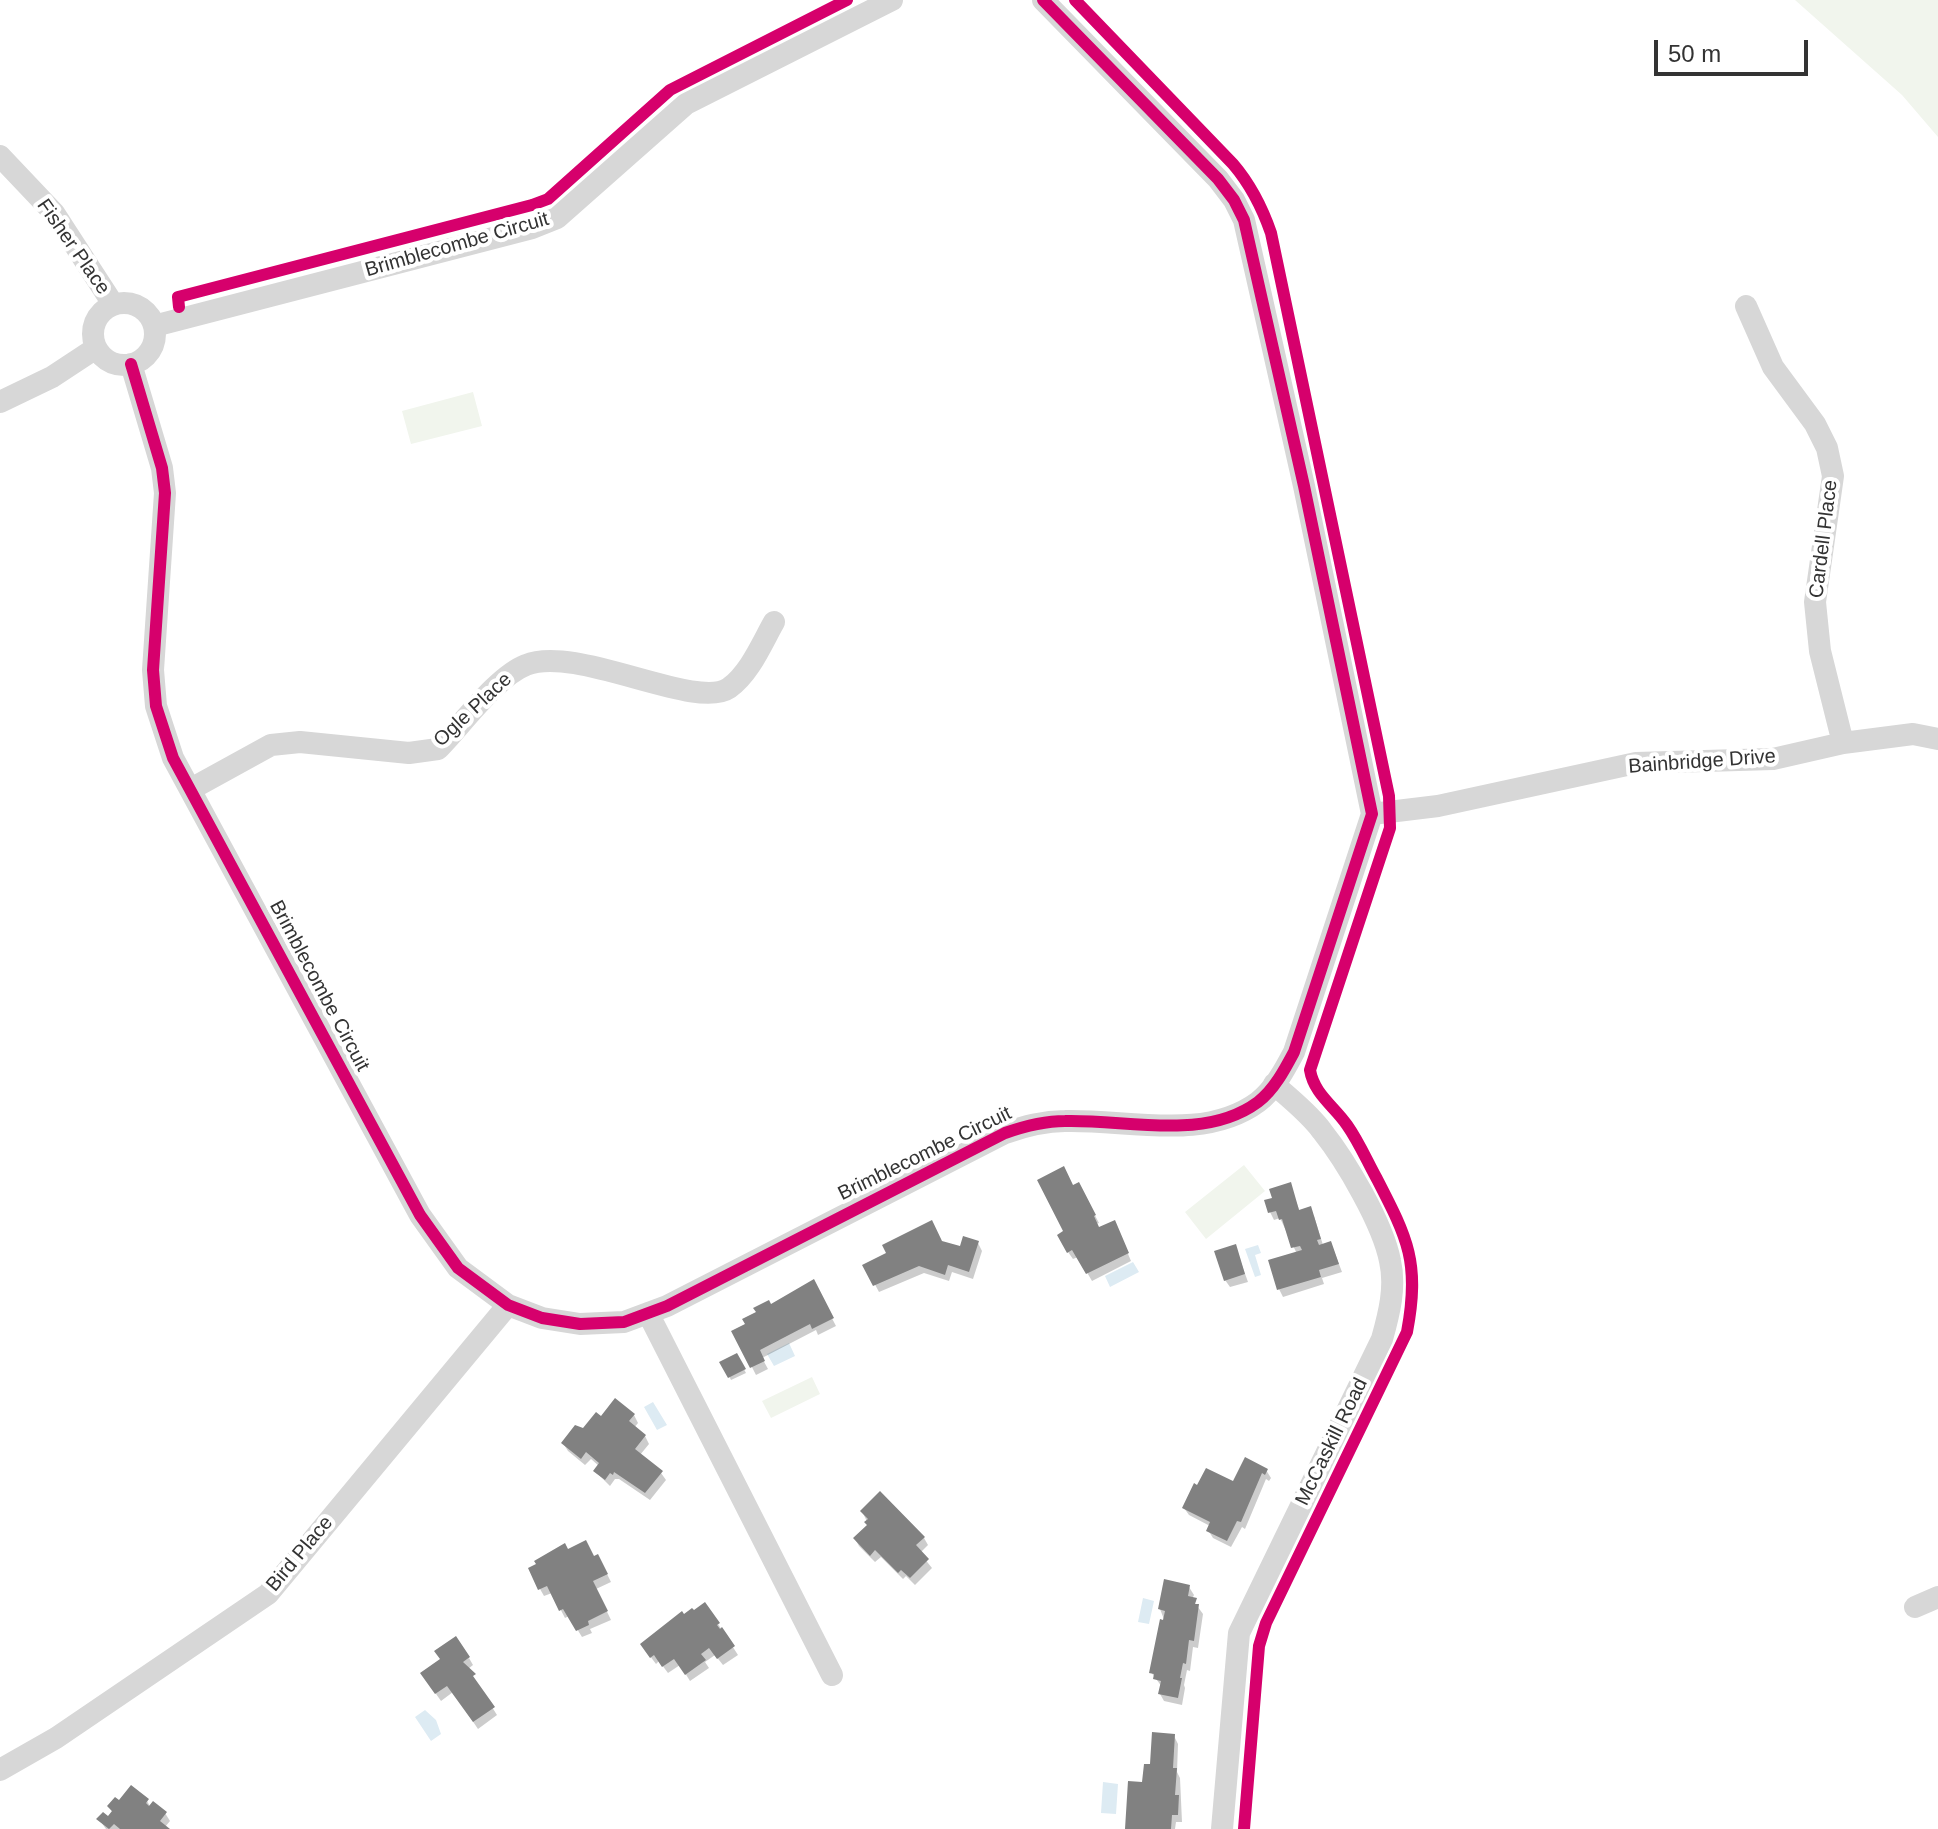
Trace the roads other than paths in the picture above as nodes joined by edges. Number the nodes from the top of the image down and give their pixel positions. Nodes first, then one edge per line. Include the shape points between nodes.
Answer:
1 (892, 0) edge
2 (1043, 0) edge
3 (0, 156) edge
4 (113, 304) junction
5 (1746, 306) dead end
6 (154, 326) junction
7 (96, 348) junction
8 (131, 364) junction
9 (0, 402) edge
10 (774, 622) dead end
11 (1938, 739) edge
12 (1843, 743) junction
13 (191, 789) junction
14 (1372, 814) junction
15 (1274, 1084) junction
16 (508, 1305) junction
17 (648, 1313) junction
18 (1938, 1597) edge
19 (1915, 1607) dead end
20 (832, 1675) dead end
21 (0, 1770) edge
22 (1222, 1829) edge

1 - 6 street, Brimblecombe Circuit via 686,104 557,218
2 - 14 street, Brimblecombe Circuit via 1218,179 1244,220
3 - 4 street, Fisher Place via 54,213
4 - 6 street via 143,309
4 - 7 street via 93,327
5 - 12 street, Cardell Place via 1773,367 1827,448 1833,476 1815,602 1820,651
6 - 8 street via 153,346
7 - 8 street via 115,364
7 - 9 street
8 - 13 street, Brimblecombe Circuit via 165,493 153,670 156,706 173,758
10 - 13 street, Ogle Place via 745,672 728,689 697,691 544,659 506,676 438,749 409,753 300,742 271,745
11 - 12 street, Bainbridge Drive via 1913,734
12 - 14 street, Bainbridge Drive via 1773,759 1636,763 1438,806
13 - 16 street, Brimblecombe Circuit via 420,1215 458,1268
14 - 15 street, Brimblecombe Circuit via 1294,1052
15 - 17 street, Brimblecombe Circuit via 1235,1115 1210,1121 1065,1121 1034,1123 1005,1133
15 - 22 street, McCaskill Road via 1321,1129 1350,1173 1391,1262 1392,1303 1382,1339 1239,1633
16 - 17 street, Brimblecombe Circuit via 580,1324 624,1322
16 - 21 street, Bird Place via 268,1594
17 - 20 street
18 - 19 street

